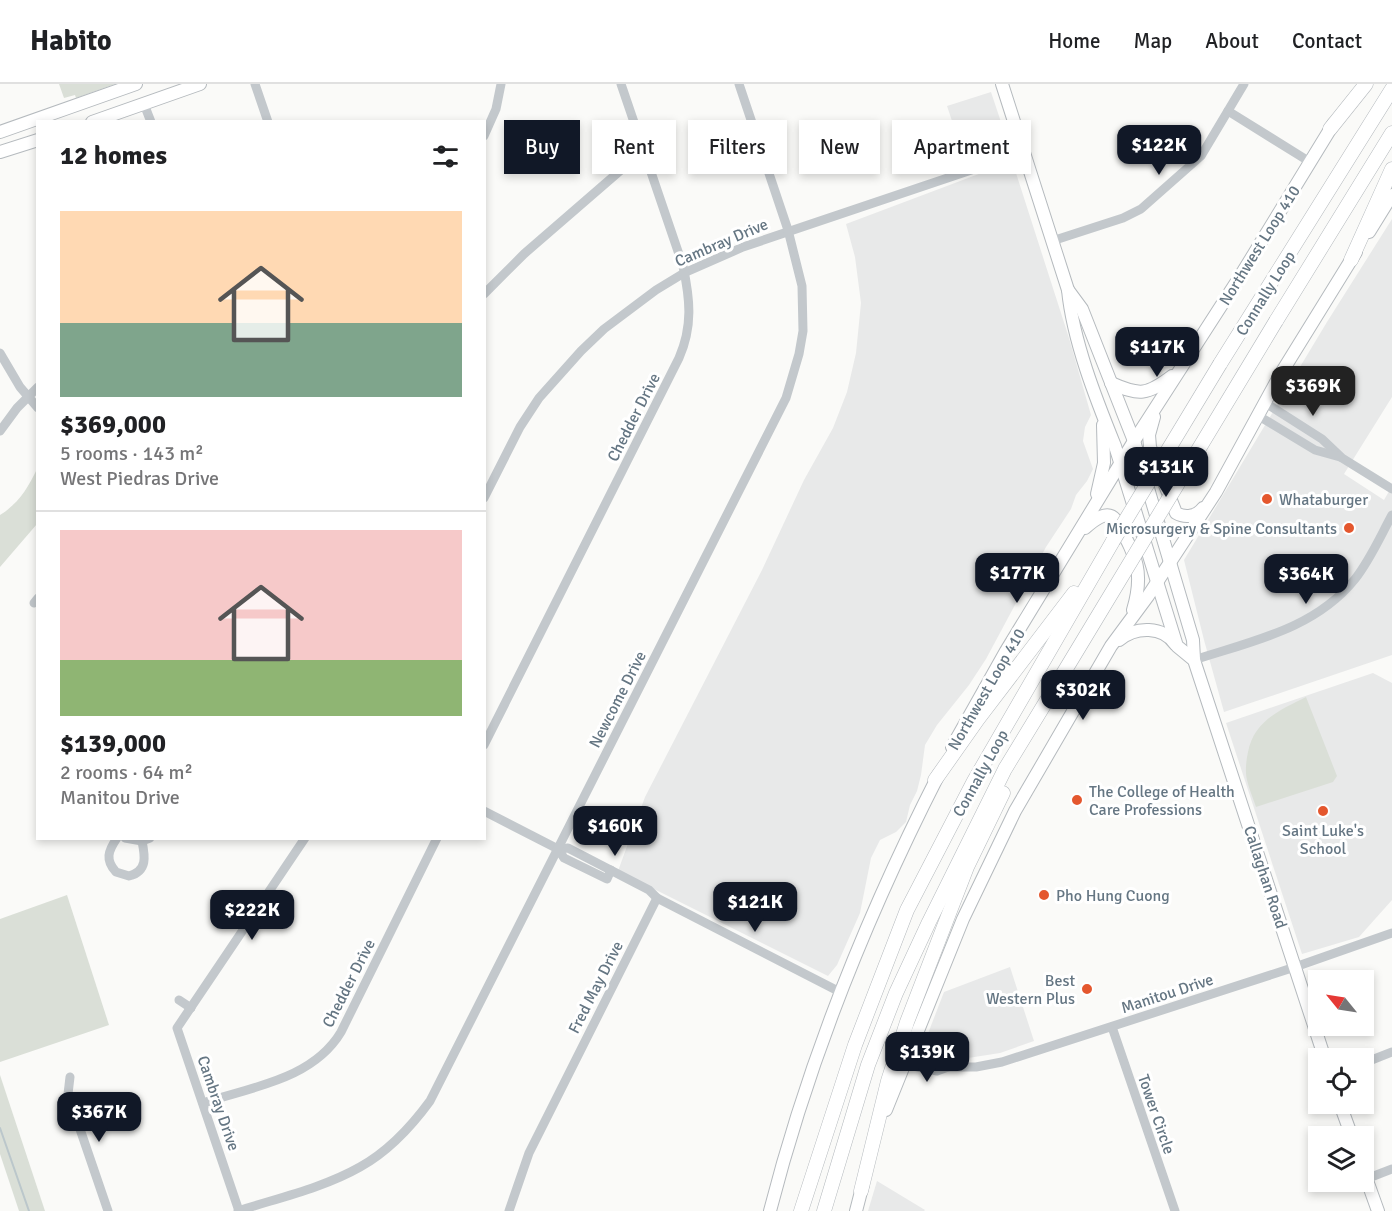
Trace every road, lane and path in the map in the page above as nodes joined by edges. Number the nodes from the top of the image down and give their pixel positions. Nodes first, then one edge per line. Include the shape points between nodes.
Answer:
1 (136, 84) edge
2 (200, 84) edge
3 (255, 84) edge
4 (501, 84) edge
5 (621, 84) edge
6 (739, 84) edge
7 (1002, 84) edge
8 (1244, 84) edge
9 (1358, 84) edge
10 (1366, 84) edge
11 (1392, 89) edge
12 (144, 104) junction
13 (1228, 111) junction
14 (64, 116) edge
15 (48, 120) edge
16 (98, 120) edge
17 (150, 120) edge
18 (267, 120) edge
19 (634, 120) edge
20 (1015, 120) edge
21 (36, 123) edge
22 (1330, 129) junction
23 (0, 132) edge
24 (486, 132) edge
25 (1392, 133) edge
26 (36, 141) edge
27 (0, 153) edge
28 (1310, 162) junction
29 (1031, 169) edge
30 (1392, 169) edge
31 (616, 174) edge
32 (652, 174) edge
33 (959, 174) edge
34 (1392, 195) edge
35 (788, 230) junction
36 (1052, 241) junction
37 (1351, 260) junction
38 (684, 273) junction
39 (1068, 290) junction
40 (486, 292) edge
41 (0, 353) edge
42 (1180, 369) junction
43 (1111, 383) junction
44 (36, 389) edge
45 (28, 397) junction
46 (1264, 402) junction
47 (1158, 404) junction
48 (36, 406) edge
49 (1102, 415) junction
50 (1257, 415) junction
51 (0, 430) edge
52 (1134, 441) junction
53 (1342, 458) junction
54 (1120, 463) junction
55 (1392, 489) edge
56 (1216, 492) junction
57 (486, 494) edge
58 (1091, 511) junction
59 (1392, 515) edge
60 (1078, 534) junction
61 (1113, 541) junction
62 (1169, 564) junction
63 (1156, 583) junction
64 (1130, 620) junction
65 (1177, 645) junction
66 (1111, 646) junction
67 (1194, 660) junction
68 (1058, 682) junction
69 (486, 741) edge
70 (935, 780) junction
71 (486, 812) edge
72 (116, 840) edge
73 (138, 840) edge
74 (304, 840) edge
75 (436, 840) edge
76 (558, 849) junction
77 (657, 898) junction
78 (1392, 933) edge
79 (1295, 967) junction
80 (840, 992) junction
81 (179, 1000) dead end
82 (191, 1008) junction
83 (1112, 1027) junction
84 (1321, 1048) edge
85 (1392, 1052) edge
86 (906, 1059) junction
87 (1374, 1059) edge
88 (70, 1077) dead end
89 (549, 1085) dead end
90 (560, 1090) junction
91 (203, 1103) junction
92 (1392, 1169) edge
93 (1374, 1173) edge
94 (861, 1191) junction
95 (1371, 1192) edge
96 (108, 1211) edge
97 (239, 1211) edge
98 (509, 1211) edge
99 (770, 1211) edge
100 (801, 1211) edge
101 (824, 1211) edge
102 (856, 1211) edge
103 (1175, 1211) edge
104 (1378, 1211) edge

1 - 14 main road
2 - 12 main road
3 - 18 street
4 - 24 street
5 - 19 street, Chedder Drive
6 - 35 street, Newcome Drive
7 - 20 main road, Callaghan Road
8 - 13 street
9 - 22 main road, Northwest Loop 410
10 - 22 highway
11 - 61 highway, Connally Loop, bridge
12 - 16 main road
12 - 17 street
13 - 28 street
13 - 36 street via 1201,156 1141,209
14 - 15 main road
21 - 23 main road
22 - 28 main road, Northwest Loop 410
25 - 68 highway, Connally Loop, bridge
26 - 27 main road
28 - 42 main road, Northwest Loop 410
29 - 36 main road, Callaghan Road
30 - 37 highway
31 - 40 street
32 - 38 street, Chedder Drive
33 - 35 street, Cambray Drive
34 - 37 main road
35 - 38 street, Cambray Drive
35 - 76 street, Newcome Drive via 804,308 800,354 786,398
36 - 39 main road, Callaghan Road
37 - 46 main road
38 - 57 street, Cambray Drive via 604,329 581,351 539,398
38 - 69 street, Chedder Drive via 690,317 683,349
39 - 43 main road, Callaghan Road via 1082,309
39 - 49 main road, Callaghan Road via 1071,316
41 - 45 street
42 - 43 main road via 1145,393
42 - 47 main road, Northwest Loop 410
43 - 52 main road, Callaghan Road
44 - 45 street
45 - 48 street
45 - 51 street
46 - 50 main road
46 - 53 street via 1322,439
47 - 52 main road, Northwest Loop 410
47 - 56 main road via 1149,435 1150,447 1176,513 1195,515
49 - 54 main road, Callaghan Road
49 - 58 main road via 1104,463
50 - 53 street via 1316,450
50 - 56 main road
52 - 54 main road, Northwest Loop 410
52 - 62 main road, Callaghan Road
53 - 55 street
54 - 58 main road, Northwest Loop 410
54 - 63 main road, Callaghan Road
56 - 62 main road
58 - 60 main road, Northwest Loop 410
59 - 67 street via 1355,579 1316,615
60 - 64 main road via 1101,517 1108,515 1116,520 1134,554 1139,575
60 - 70 main road, Northwest Loop 410 via 978,698
61 - 70 highway
61 - 100 highway, Connally Loop via 974,781 907,910 855,1045
62 - 63 main road
62 - 67 main road, Callaghan Road via 1193,640
63 - 64 main road
63 - 65 main road, Callaghan Road
64 - 66 main road
65 - 66 main road via 1162,632 1144,630 1125,635
65 - 67 main road, Callaghan Road
66 - 86 main road via 999,843 963,919
67 - 79 main road, Callaghan Road
68 - 94 highway via 967,867 907,1022
68 - 101 highway, Connally Loop via 1000,779 896,993 868,1065
70 - 80 main road, Northwest Loop 410 via 888,877
71 - 76 street
72 - 73 street via 108,854 111,867 124,875 134,874 146,857
74 - 82 street, Cambray Drive
75 - 91 street, Chedder Drive via 341,1032 329,1048 295,1073
76 - 77 street via 564,858 649,890
76 - 97 street, Newcome Drive via 442,1081 415,1121 360,1167
77 - 80 street
77 - 90 street, Fred May Drive
78 - 79 street, Manitou Drive
79 - 83 street, Manitou Drive
79 - 84 main road, Callaghan Road
80 - 99 main road, Northwest Loop 410 via 803,1093
81 - 82 street
82 - 91 street, Cambray Drive via 177,1028
83 - 86 street, Manitou Drive via 989,1065 937,1071
83 - 103 street, Tower Circle
85 - 87 street
86 - 94 main road via 884,1114
88 - 96 street via 68,1094
89 - 90 street
90 - 98 street, Fred May Drive via 529,1153
91 - 97 street, Cambray Drive
92 - 93 street
94 - 102 main road
95 - 104 main road

